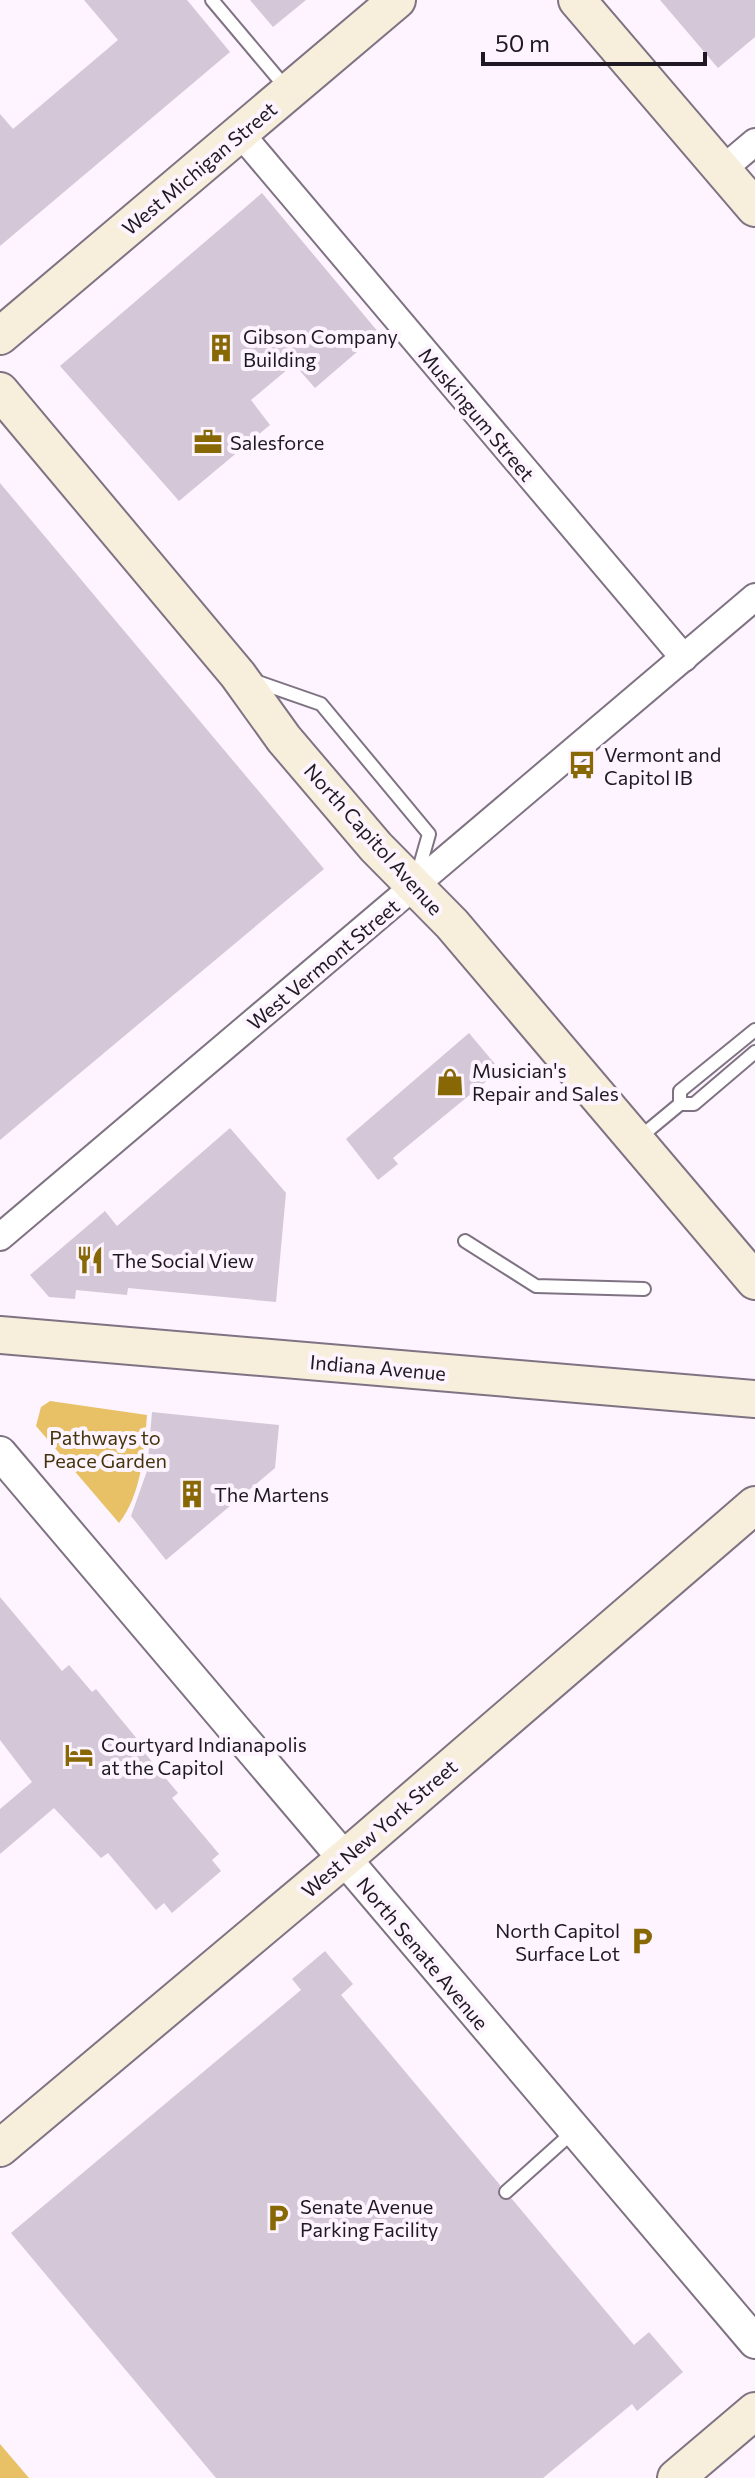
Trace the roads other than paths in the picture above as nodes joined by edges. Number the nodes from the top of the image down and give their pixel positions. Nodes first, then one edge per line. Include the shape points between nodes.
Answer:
1 (212, 0) edge
2 (397, 0) edge
3 (577, 0) edge
4 (289, 92) junction
5 (240, 133) junction
6 (755, 142) edge
7 (723, 169) junction
8 (755, 208) edge
9 (0, 336) edge
10 (0, 391) edge
11 (755, 597) edge
12 (684, 658) junction
13 (238, 675) junction
14 (414, 888) junction
15 (755, 1030) edge
16 (755, 1052) edge
17 (680, 1104) junction
18 (636, 1140) junction
19 (0, 1237) edge
20 (465, 1241) dead end
21 (755, 1281) edge
22 (644, 1289) dead end
23 (0, 1335) edge
24 (755, 1399) edge
25 (0, 1453) edge
26 (755, 1505) edge
27 (343, 1860) junction
28 (574, 2131) junction
29 (0, 2148) edge
30 (506, 2192) dead end
31 (755, 2342) edge
32 (755, 2411) edge
33 (676, 2478) edge

1 - 4 lane
2 - 4 main road, West Michigan Street
3 - 7 main road
4 - 5 main road, West Michigan Street
5 - 9 main road, West Michigan Street
5 - 12 street, Muskingum Street
6 - 7 street
7 - 8 main road
10 - 13 main road, North Capitol Avenue
11 - 12 street, West Vermont Street
12 - 14 street, West Vermont Street
13 - 14 main road, North Capitol Avenue via 284,739
13 - 14 lane via 321,704 429,834
14 - 18 main road, North Capitol Avenue via 452,924
14 - 19 street, West Vermont Street
15 - 17 lane via 680,1091
16 - 17 lane via 694,1104
17 - 18 lane
18 - 21 main road, North Capitol Avenue
20 - 22 lane via 536,1286
23 - 24 main road, Indiana Avenue
25 - 27 street, North Senate Avenue
26 - 27 main road, West New York Street
27 - 28 street, North Senate Avenue
27 - 29 main road, West New York Street
28 - 30 lane
28 - 31 street, North Senate Avenue
32 - 33 main road

